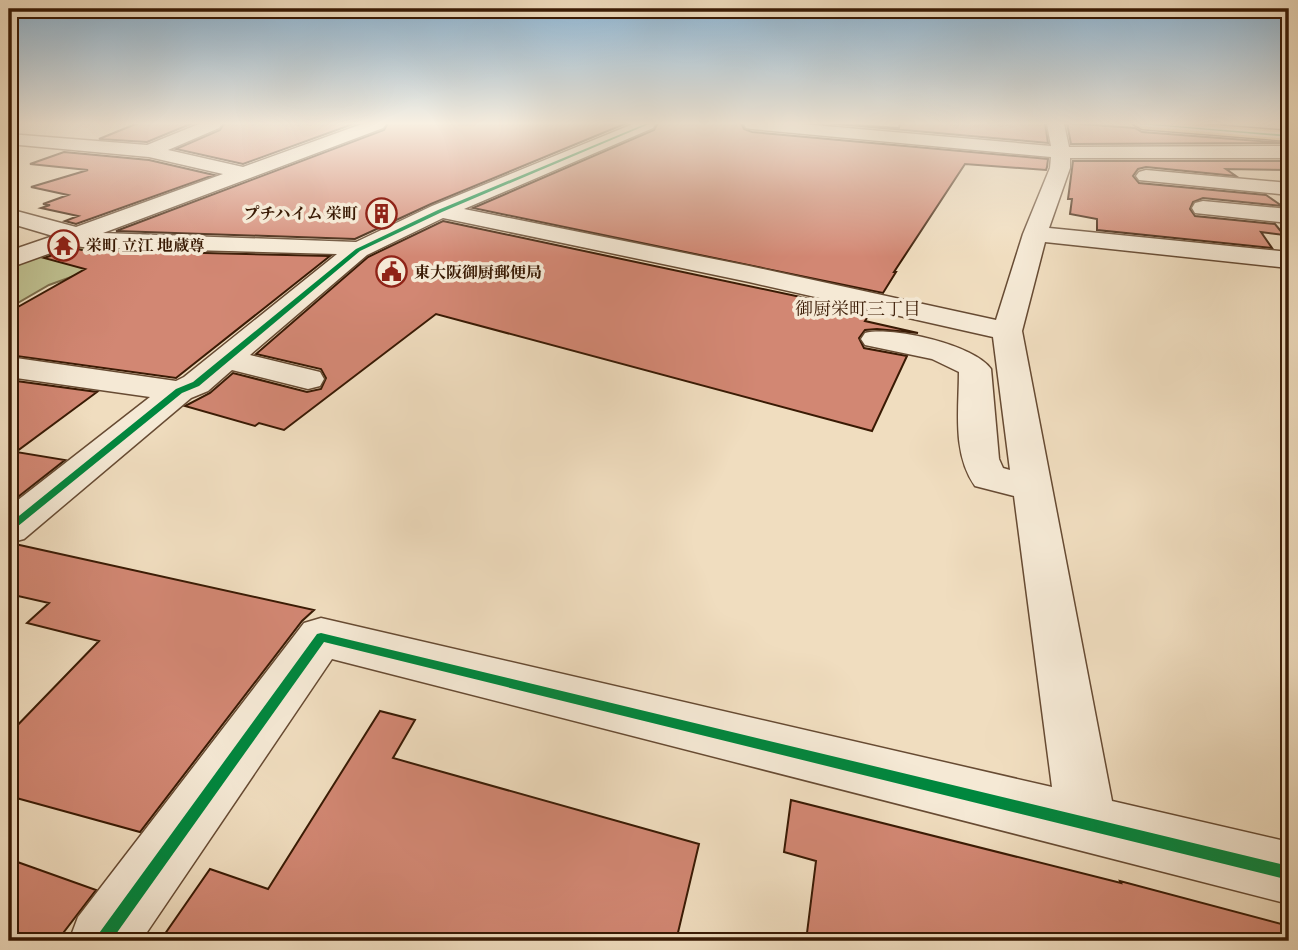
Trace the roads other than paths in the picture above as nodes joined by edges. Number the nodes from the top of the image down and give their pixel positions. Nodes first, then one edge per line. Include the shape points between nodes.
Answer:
1 (224, 168) edge
2 (257, 168) edge
3 (542, 168) edge
4 (1058, 168) edge
5 (1127, 168) edge
6 (244, 173) junction
7 (1289, 189) edge
8 (1203, 208) dead end
9 (440, 211) junction
10 (9, 216) edge
11 (1289, 216) edge
12 (1035, 234) junction
13 (69, 237) junction
14 (358, 250) junction
15 (9, 260) edge
16 (1289, 260) edge
17 (1007, 331) junction
18 (876, 339) dead end
19 (226, 359) junction
20 (9, 367) edge
21 (308, 379) dead end
22 (179, 391) junction
23 (1032, 486) junction
24 (9, 529) edge
25 (1086, 822) junction
26 (1289, 873) edge
27 (102, 941) edge

1 - 6 street
2 - 6 street
3 - 9 street
4 - 12 street
5 - 7 street
6 - 13 street
8 - 11 street
9 - 14 street
9 - 17 street
10 - 13 street
12 - 16 street
12 - 17 street
13 - 14 street
13 - 15 street
14 - 19 street
17 - 23 street
18 - 23 street via 957,356 975,369 983,470 989,477
19 - 21 street
19 - 22 street via 196,384
20 - 22 street
22 - 24 street
23 - 25 street
25 - 26 street
25 - 27 street via 321,636

